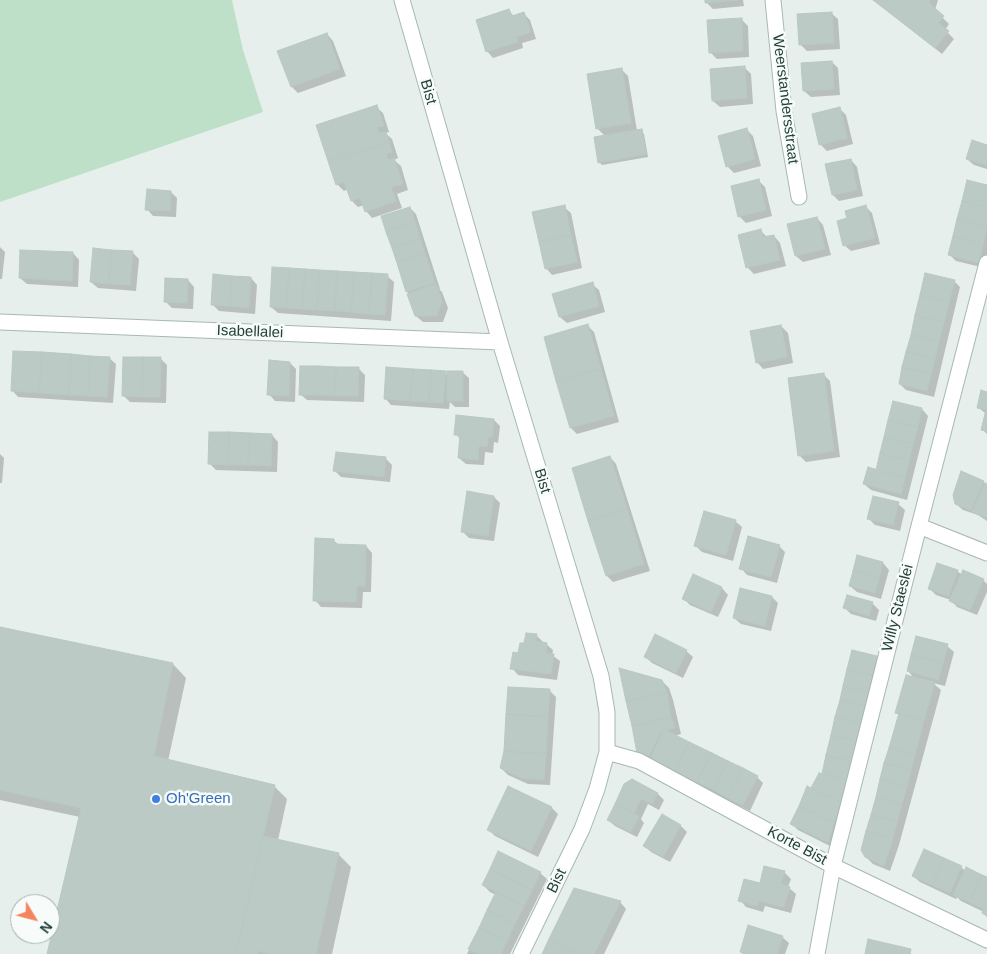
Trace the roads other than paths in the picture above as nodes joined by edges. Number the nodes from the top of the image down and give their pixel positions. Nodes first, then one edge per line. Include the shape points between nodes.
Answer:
1 (402, 0) edge
2 (773, 0) edge
3 (799, 197) dead end
4 (987, 263) edge
5 (0, 322) edge
6 (500, 342) junction
7 (918, 526) junction
8 (987, 553) edge
9 (607, 752) junction
10 (833, 866) junction
11 (987, 940) edge
12 (522, 954) edge
13 (817, 954) edge

1 - 6 street, Bist
2 - 3 street, Weerstandersstraat via 784,111
4 - 7 street, Willy Staeslei
5 - 6 street, Isabellalei
6 - 9 street, Bist via 601,676 607,712
7 - 8 street
7 - 10 street, Willy Staeslei
9 - 10 street, Korte Bist via 639,761
9 - 12 street, Bist via 582,829
10 - 11 street, Korte Bist
10 - 13 street, Willy Staeslei

